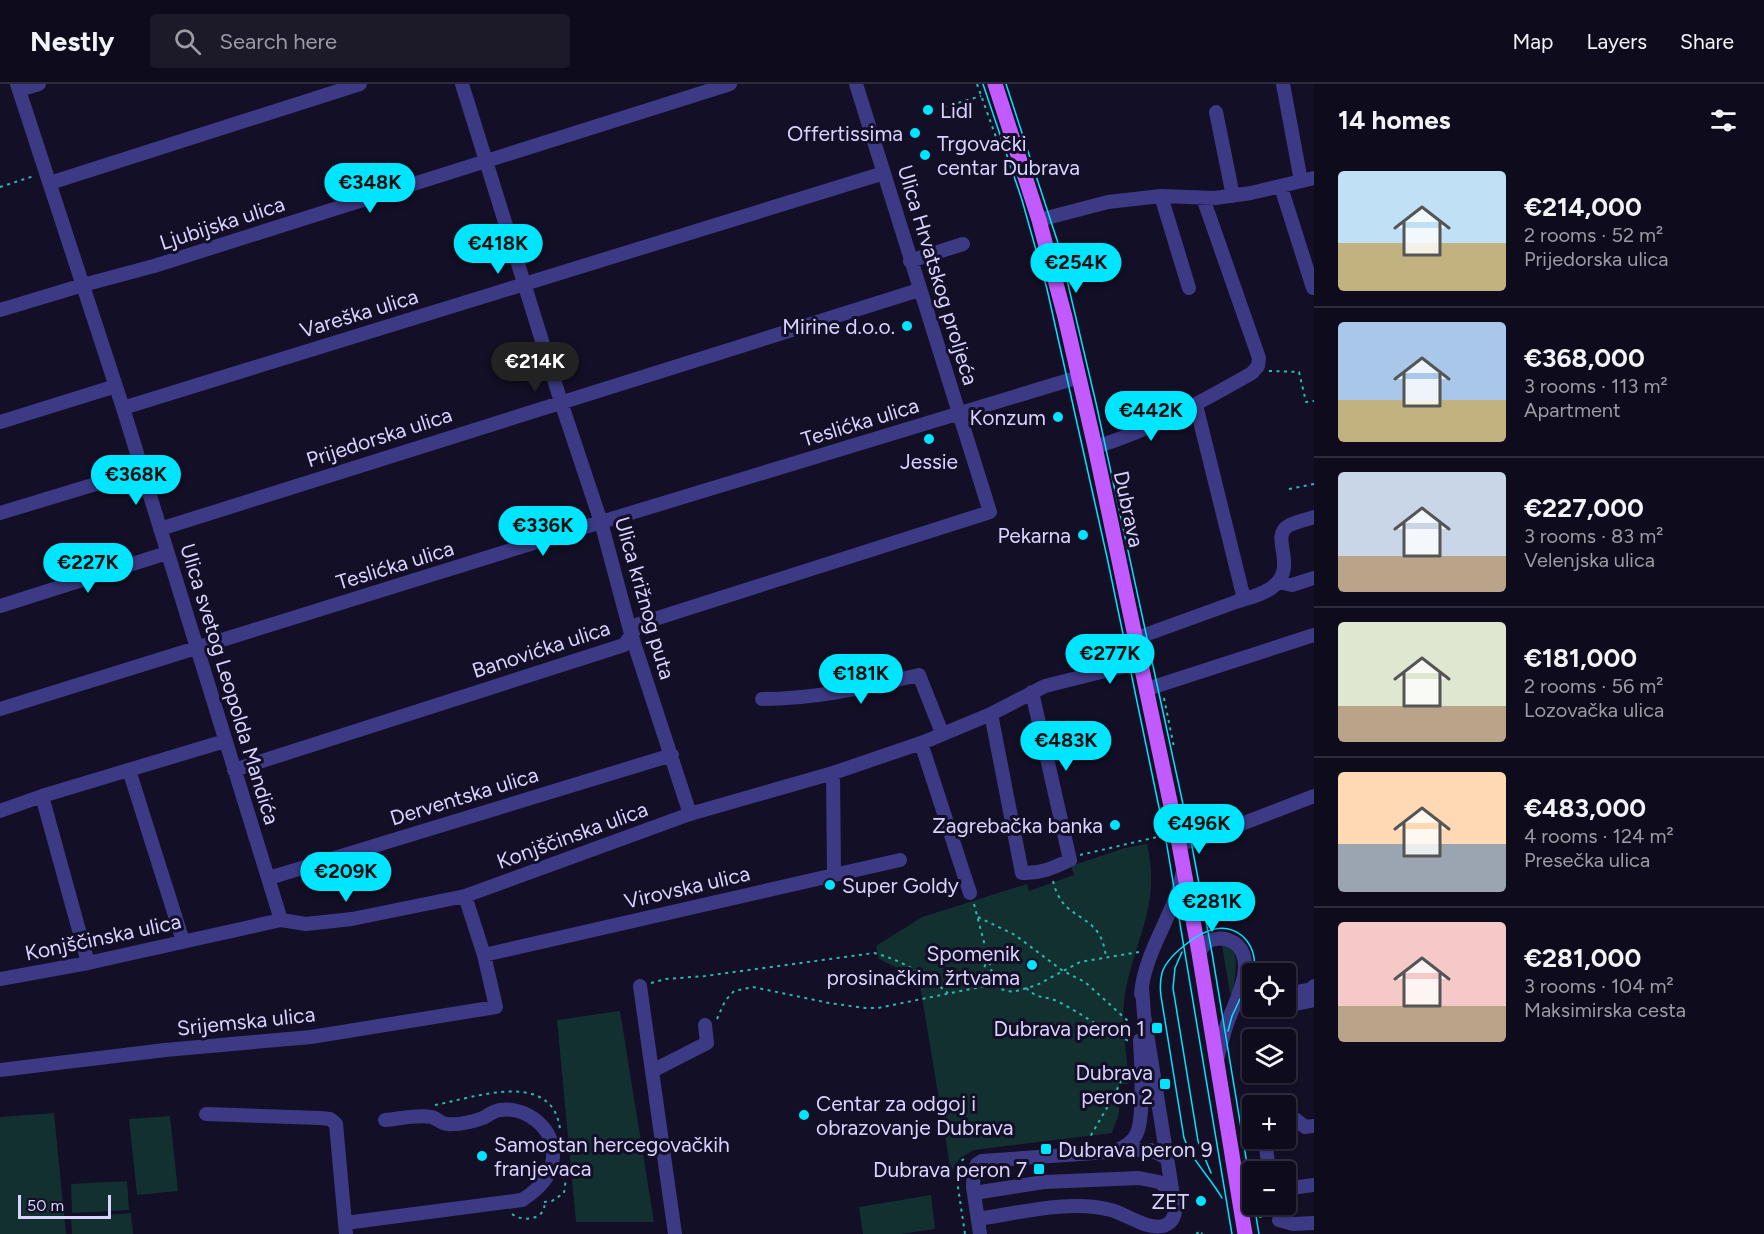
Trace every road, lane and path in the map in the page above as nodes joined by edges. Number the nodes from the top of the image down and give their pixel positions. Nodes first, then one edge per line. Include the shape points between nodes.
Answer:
1 (39, 84) edge
2 (360, 84) edge
3 (462, 84) edge
4 (730, 84) edge
5 (856, 84) edge
6 (977, 84) edge
7 (995, 84) edge
8 (1283, 84) edge
9 (18, 87) edge
10 (981, 96) junction
11 (944, 107) dead end
12 (1216, 112) dead end
13 (997, 140) dead end
14 (486, 161) junction
15 (884, 173) junction
16 (33, 177) dead end
17 (1307, 179) edge
18 (50, 183) junction
19 (0, 187) edge
20 (1281, 187) junction
21 (1161, 196) junction
22 (1233, 196) junction
23 (1203, 198) junction
24 (1039, 220) junction
25 (963, 244) dead end
26 (910, 261) junction
27 (525, 283) junction
28 (82, 285) junction
29 (1189, 288) dead end
30 (1313, 288) edge
31 (919, 290) junction
32 (0, 310) edge
33 (1254, 370) junction
34 (1079, 377) junction
35 (116, 386) junction
36 (1314, 401) edge
37 (561, 402) junction
38 (1196, 405) junction
39 (123, 408) junction
40 (959, 414) junction
41 (0, 422) edge
42 (1095, 447) junction
43 (142, 470) junction
44 (1314, 484) edge
45 (1289, 489) dead end
46 (990, 512) joint
47 (0, 513) edge
48 (1314, 517) edge
49 (601, 522) junction
50 (160, 529) junction
51 (167, 552) junction
52 (1314, 578) edge
53 (1278, 582) junction
54 (1244, 599) junction
55 (0, 606) edge
56 (631, 634) junction
57 (1314, 635) edge
58 (1136, 641) junction
59 (197, 648) junction
60 (1141, 662) junction
61 (1147, 689) junction
62 (1032, 692) junction
63 (1163, 692) dead end
64 (762, 699) dead end
65 (0, 709) edge
66 (992, 714) junction
67 (942, 733) junction
68 (225, 741) junction
69 (921, 743) junction
70 (1174, 747) dead end
71 (672, 755) junction
72 (129, 770) junction
73 (234, 770) junction
74 (833, 773) junction
75 (42, 796) junction
76 (1314, 796) edge
77 (0, 811) edge
78 (690, 814) junction
79 (1157, 837) dead end
80 (1179, 844) junction
81 (900, 860) dead end
82 (1070, 860) junction
83 (1184, 867) junction
84 (1050, 870) junction
85 (834, 874) junction
86 (269, 878) junction
87 (970, 892) joint
88 (465, 896) junction
89 (978, 917) junction
90 (281, 920) junction
91 (1214, 922) dead end
92 (1221, 922) dead end
93 (183, 941) junction
94 (1139, 952) dead end
95 (1199, 952) junction
96 (484, 955) junction
97 (988, 957) junction
98 (1106, 957) junction
99 (88, 963) junction
100 (1244, 963) edge
101 (1063, 971) junction
102 (0, 979) edge
103 (995, 984) junction
104 (640, 986) joint
105 (1314, 986) edge
106 (1142, 987) junction
107 (976, 988) junction
108 (1026, 988) junction
109 (1296, 992) edge
110 (949, 994) junction
111 (1314, 1000) edge
112 (1296, 1004) edge
113 (1242, 1008) edge
114 (1128, 1021) dead end
115 (705, 1025) joint
116 (1129, 1041) dead end
117 (1217, 1060) junction
118 (1130, 1063) dead end
119 (0, 1070) edge
120 (652, 1071) junction
121 (206, 1114) dead end
122 (385, 1120) dead end
123 (1296, 1120) edge
124 (1314, 1126) edge
125 (1085, 1144) dead end
126 (1199, 1150) dead end
127 (1114, 1152) junction
128 (1194, 1154) dead end
129 (1167, 1158) junction
130 (1314, 1185) edge
131 (1296, 1187) edge
132 (974, 1193) junction
133 (1173, 1195) junction
134 (1259, 1217) dead end
135 (1273, 1218) joint
136 (978, 1219) junction
137 (1314, 1223) edge
138 (346, 1228) edge
139 (675, 1234) edge
140 (980, 1234) edge
141 (1196, 1234) edge
142 (1202, 1234) edge
143 (1245, 1234) edge

1 - 9 street
2 - 18 street
3 - 14 street, Ulica križnog puta
4 - 14 street, Ljubijska ulica
5 - 15 street, Ulica Hrvatskog proljeća
6 - 10 path
7 - 24 main road, Dubrava
8 - 17 street
9 - 18 street, Ulica svetog Leopolda Mandića
10 - 11 path
10 - 13 path
12 - 22 street
14 - 27 street, Ulica križnog puta
14 - 28 street, Ljubijska ulica
15 - 26 street, Ulica Hrvatskog proljeća
15 - 27 street, Vareška ulica
16 - 19 path
17 - 20 street
18 - 28 street, Ulica svetog Leopolda Mandića
20 - 22 street
20 - 30 street
21 - 23 street
21 - 24 street via 1108,202
21 - 29 street
22 - 23 street
23 - 33 street via 1259,358
24 - 34 main road, Dubrava
25 - 26 street
26 - 31 street, Ulica Hrvatskog proljeća
27 - 37 street, Ulica križnog puta
27 - 39 street, Vareška ulica
28 - 32 street, Ljubijska ulica
28 - 35 street, Ulica svetog Leopolda Mandića
31 - 37 street, Prijedorska ulica
31 - 40 street, Ulica Hrvatskog proljeća
33 - 36 path via 1299,372 1305,402
33 - 38 street
34 - 40 street, Teslićka ulica
34 - 42 main road, Dubrava
35 - 39 street, Ulica svetog Leopolda Mandića
35 - 41 street
37 - 49 street, Ulica križnog puta
37 - 50 street, Prijedorska ulica
38 - 42 street
38 - 54 street
39 - 43 street, Ulica svetog Leopolda Mandića
40 - 46 street, Ulica Hrvatskog proljeća
40 - 49 street, Teslićka ulica
42 - 58 main road, Dubrava
43 - 47 street
43 - 50 street, Ulica svetog Leopolda Mandića
44 - 45 path
46 - 56 street, Banovićka ulica via 639,624
48 - 53 street via 1288,526 1281,534 1285,562
49 - 56 street, Ulica križnog puta
49 - 59 street, Teslićka ulica
50 - 51 street, Ulica svetog Leopolda Mandića
51 - 55 street
51 - 59 street, Ulica svetog Leopolda Mandića
52 - 53 street via 1292,585
53 - 54 street
54 - 58 street
56 - 71 street, Ulica križnog puta
56 - 73 street, Banovićka ulica via 624,645
57 - 61 street
58 - 60 main road, Dubrava
59 - 65 street, Teslićka ulica
59 - 68 street, Ulica svetog Leopolda Mandića
60 - 61 main road, Dubrava
60 - 62 street, Konjščinska ulica
61 - 80 main road, Dubrava
62 - 66 street, Konjščinska ulica
62 - 82 street
63 - 70 path
64 - 67 street via 822,696 919,675
66 - 67 street, Konjščinska ulica
66 - 84 street via 1022,873
67 - 69 street, Konjščinska ulica
68 - 72 street
68 - 73 street, Ulica svetog Leopolda Mandića
69 - 74 street, Konjščinska ulica
69 - 87 street
71 - 78 street, Ulica križnog puta
71 - 86 street, Derventska ulica
72 - 75 street
72 - 93 street
73 - 86 street, Ulica svetog Leopolda Mandića
74 - 78 street, Konjščinska ulica
74 - 85 street
75 - 77 street
75 - 99 street
76 - 80 street
78 - 88 street, Konjščinska ulica
79 - 82 path via 1102,848
80 - 83 main road, Dubrava
81 - 85 street, Virovska ulica
82 - 84 street
83 - 95 main road, Dubrava
83 - 106 street via 1176,896 1148,959
84 - 98 path via 1060,900 1098,933
85 - 96 street, Virovska ulica
86 - 90 street, Ulica svetog Leopolda Mandića
87 - 89 path
88 - 90 street, Konjščinska ulica via 352,919 306,924
88 - 96 street
89 - 97 path
89 - 101 path via 1015,935
90 - 93 street, Konjščinska ulica
91 - 92 path
93 - 99 street, Konjščinska ulica
94 - 98 path
95 - 100 street via 1206,942 1226,939 1239,947
95 - 117 main road, Dubrava
96 - 119 street, Srijemska ulica via 496,1007 311,1037
97 - 103 path
97 - 107 path
98 - 101 path via 1080,962
99 - 102 street, Konjščinska ulica
101 - 108 path
101 - 114 path via 1085,982
103 - 107 path
103 - 108 path via 1013,992
104 - 110 path via 666,979 874,953 920,973
104 - 120 street
105 - 109 street
106 - 127 street via 1140,1123 1134,1139
106 - 129 street via 1143,1015
107 - 110 path
108 - 116 path
110 - 115 path via 865,1008 753,987 734,991 718,1018
111 - 112 street
113 - 117 street via 1225,1029
115 - 120 street via 707,1043
117 - 143 main road, Dubrava
118 - 125 path
120 - 139 street
121 - 138 street via 330,1119 336,1124
122 - 138 street via 426,1117 444,1124 463,1123 499,1110 515,1110 531,1116 546,1129 554,1150 553,1164 537,1191 522,1200
123 - 124 street via 1305,1128
126 - 128 path
127 - 129 street via 1151,1150
127 - 132 street via 982,1161 974,1171
129 - 133 street
130 - 131 street
132 - 133 street via 1044,1182 1139,1178 1159,1182
132 - 136 street
133 - 136 street via 1176,1212 1163,1226 1087,1206
134 - 135 path
135 - 137 street via 1293,1224
136 - 140 street
141 - 142 path

